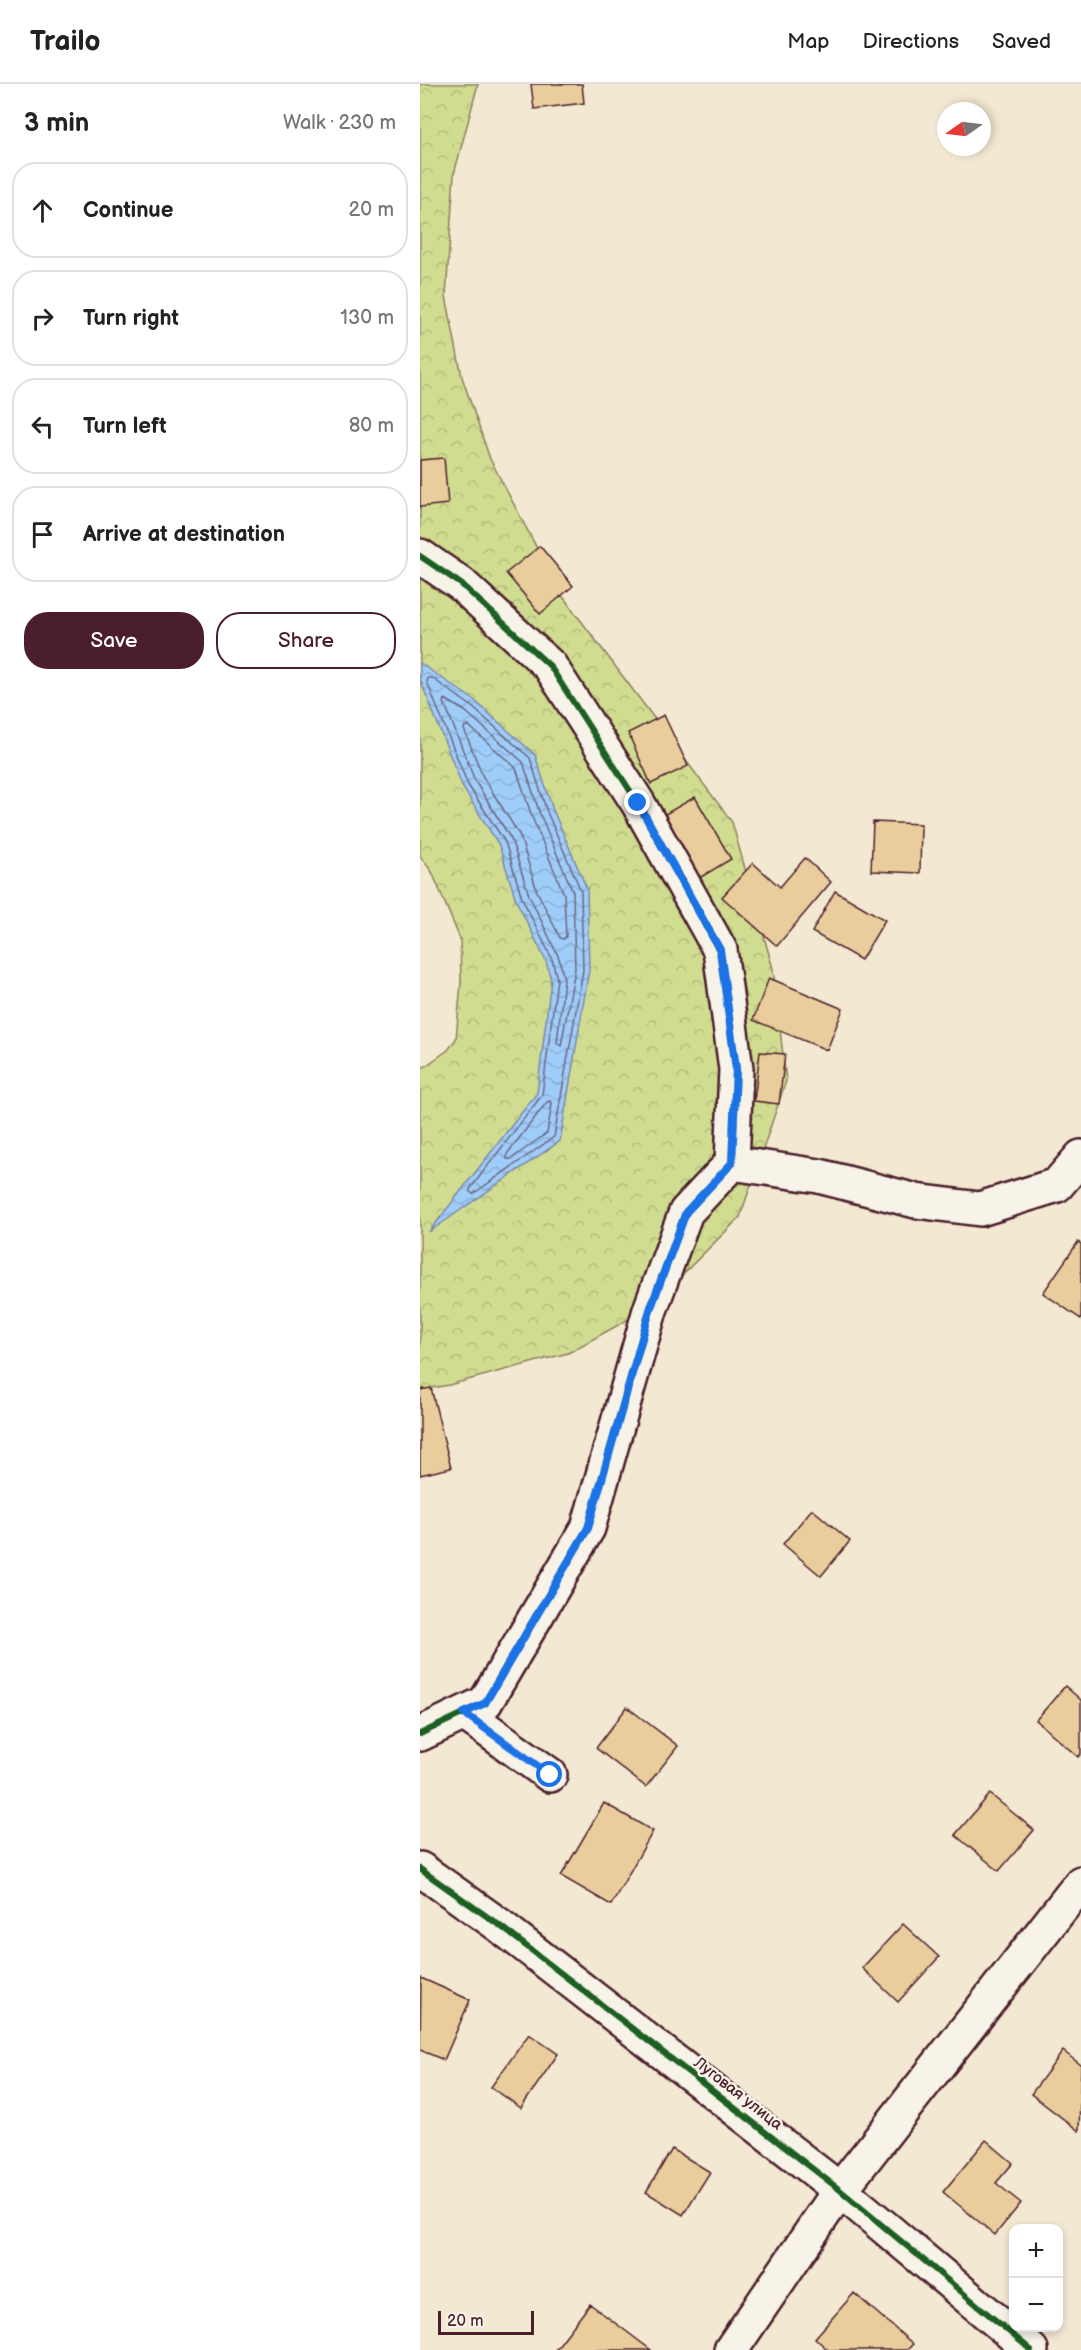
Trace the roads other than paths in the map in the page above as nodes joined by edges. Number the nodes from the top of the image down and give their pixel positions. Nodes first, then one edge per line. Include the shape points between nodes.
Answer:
1 (420, 556) edge
2 (1081, 1157) edge
3 (732, 1163) junction
4 (464, 1713) junction
5 (420, 1734) edge
6 (550, 1775) dead end
7 (420, 1869) edge
8 (1081, 1883) edge
9 (840, 2190) junction
10 (731, 2350) edge
11 (1031, 2350) edge

1 - 3 street via 461,584 550,666 638,803 720,950 736,1069
2 - 3 street via 1057,1185 980,1209 916,1201 819,1176
3 - 4 street via 686,1212 650,1310 588,1528 485,1703
4 - 5 street
4 - 6 street
7 - 9 street, Луговая улица via 500,1925
8 - 9 street
9 - 10 street
9 - 11 street, Луговая улица

